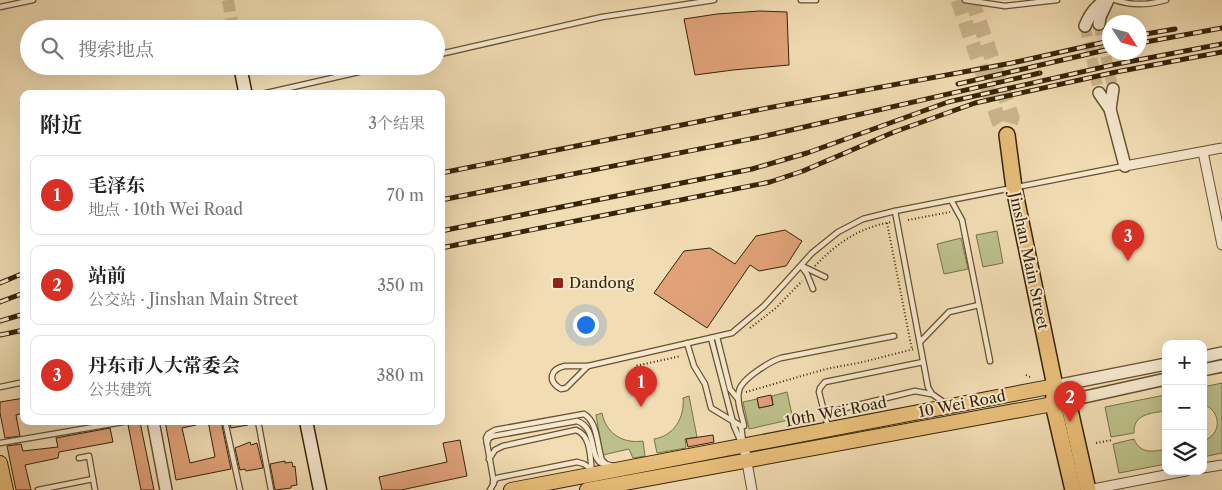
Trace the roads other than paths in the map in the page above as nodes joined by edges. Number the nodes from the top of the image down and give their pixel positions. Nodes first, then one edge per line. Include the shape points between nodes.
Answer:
1 (33, 0) edge
2 (714, 0) edge
3 (801, 0) edge
4 (816, 0) edge
5 (965, 0) edge
6 (1057, 0) edge
7 (1107, 0) edge
8 (1115, 0) edge
9 (1166, 0) edge
10 (980, 1) edge
11 (0, 7) edge
12 (1100, 24) tunnel mouth
13 (1085, 26) dead end
14 (445, 53) edge
15 (242, 75) edge
16 (345, 75) edge
17 (1113, 89) tunnel mouth
18 (245, 90) edge
19 (280, 90) edge
20 (1100, 93) tunnel mouth
21 (1110, 109) junction
22 (1007, 136) dead end
23 (1222, 148) edge
24 (1203, 152) junction
25 (1125, 166) junction
26 (1014, 188) junction
27 (951, 200) junction
28 (895, 211) junction
29 (1222, 245) edge
30 (800, 266) junction
31 (825, 277) dead end
32 (813, 289) dead end
33 (979, 305) junction
34 (894, 336) dead end
35 (718, 337) junction
36 (712, 338) junction
37 (687, 343) junction
38 (920, 344) junction
39 (1222, 353) edge
40 (1207, 355) edge
41 (990, 361) dead end
42 (923, 362) junction
43 (1162, 365) edge
44 (588, 366) junction
45 (1222, 366) edge
46 (1207, 369) edge
47 (1162, 380) edge
48 (20, 383) edge
49 (0, 386) edge
50 (1055, 386) junction
51 (932, 394) junction
52 (739, 400) junction
53 (1060, 402) junction
54 (954, 406) junction
55 (824, 413) junction
56 (732, 420) junction
57 (105, 425) edge
58 (154, 425) edge
59 (226, 425) edge
60 (259, 425) edge
61 (307, 425) edge
62 (741, 426) junction
63 (829, 430) junction
64 (0, 443) edge
65 (744, 446) junction
66 (486, 448) junction
67 (79, 458) dead end
68 (489, 460) junction
69 (747, 462) junction
70 (0, 463) edge
71 (1222, 465) edge
72 (608, 466) junction
73 (1207, 467) edge
74 (626, 469) junction
75 (1165, 475) edge
76 (93, 479) junction
77 (493, 482) junction
78 (590, 483) edge
79 (6, 490) edge
80 (38, 490) edge
81 (95, 490) edge
82 (166, 490) edge
83 (240, 490) edge
84 (271, 490) edge
85 (320, 490) edge
86 (490, 490) edge
87 (511, 490) edge
88 (752, 490) edge
89 (1073, 490) edge
90 (1088, 490) edge

1 - 11 lane
2 - 14 lane via 602,17
3 - 4 lane
5 - 10 lane
6 - 10 lane via 1005,6
7 - 12 street
7 - 13 street via 1095,8
8 - 9 lane via 1147,5
15 - 18 main road
16 - 19 lane
17 - 21 street
20 - 21 street
21 - 25 street
22 - 26 highway, Jinshan Main Street
23 - 24 street
24 - 25 street
24 - 29 street
25 - 26 lane
26 - 27 lane
26 - 50 highway, Jinshan Main Street
27 - 28 lane
27 - 33 lane via 962,220
28 - 30 lane via 846,226
28 - 38 lane
30 - 31 lane
30 - 32 lane
30 - 35 lane via 741,326
33 - 38 lane via 949,312
33 - 41 lane
34 - 52 lane via 774,360 744,382 739,389
35 - 36 lane
35 - 52 lane via 730,389
36 - 37 lane
36 - 56 lane
37 - 44 lane
37 - 56 lane via 712,408
38 - 42 lane
39 - 40 street
42 - 51 lane
42 - 55 lane via 827,381 819,390
43 - 50 street, 10th Wei Road
44 - 44 lane via 562,366 553,373 551,380 559,388 566,388
45 - 46 street
47 - 53 street, 10 Wei Road
48 - 49 lane
50 - 53 highway, Jinshan Main Street
50 - 54 main road, 10th Wei Road
51 - 54 lane
51 - 55 lane via 915,391
52 - 62 lane via 744,426
53 - 69 main road, 10 Wei Road
53 - 89 highway, Jinshan Main Street
53 - 90 highway, Jinshan Main Street
54 - 63 main road, 10th Wei Road
55 - 63 lane
56 - 62 lane
56 - 65 lane
57 - 64 lane
58 - 82 street
59 - 83 lane
60 - 84 lane
61 - 85 main road
62 - 65 lane
63 - 65 main road, 10th Wei Road
65 - 69 street
65 - 74 main road, 10th Wei Road
66 - 68 lane
66 - 72 lane via 493,436 575,420 590,431 597,460
66 - 72 lane via 486,436 492,431 581,414 588,416 593,424 601,459
67 - 76 lane via 89,456
68 - 77 lane
68 - 78 lane via 503,446 576,430 582,432 588,441
69 - 78 main road, 10 Wei Road
69 - 88 street
70 - 79 main road
71 - 73 street
72 - 74 lane
74 - 78 main road, 10th Wei Road
75 - 90 street
76 - 80 lane
76 - 81 lane
77 - 78 lane via 497,478 576,462 584,464
77 - 86 lane
78 - 87 main road, 10th Wei Road

